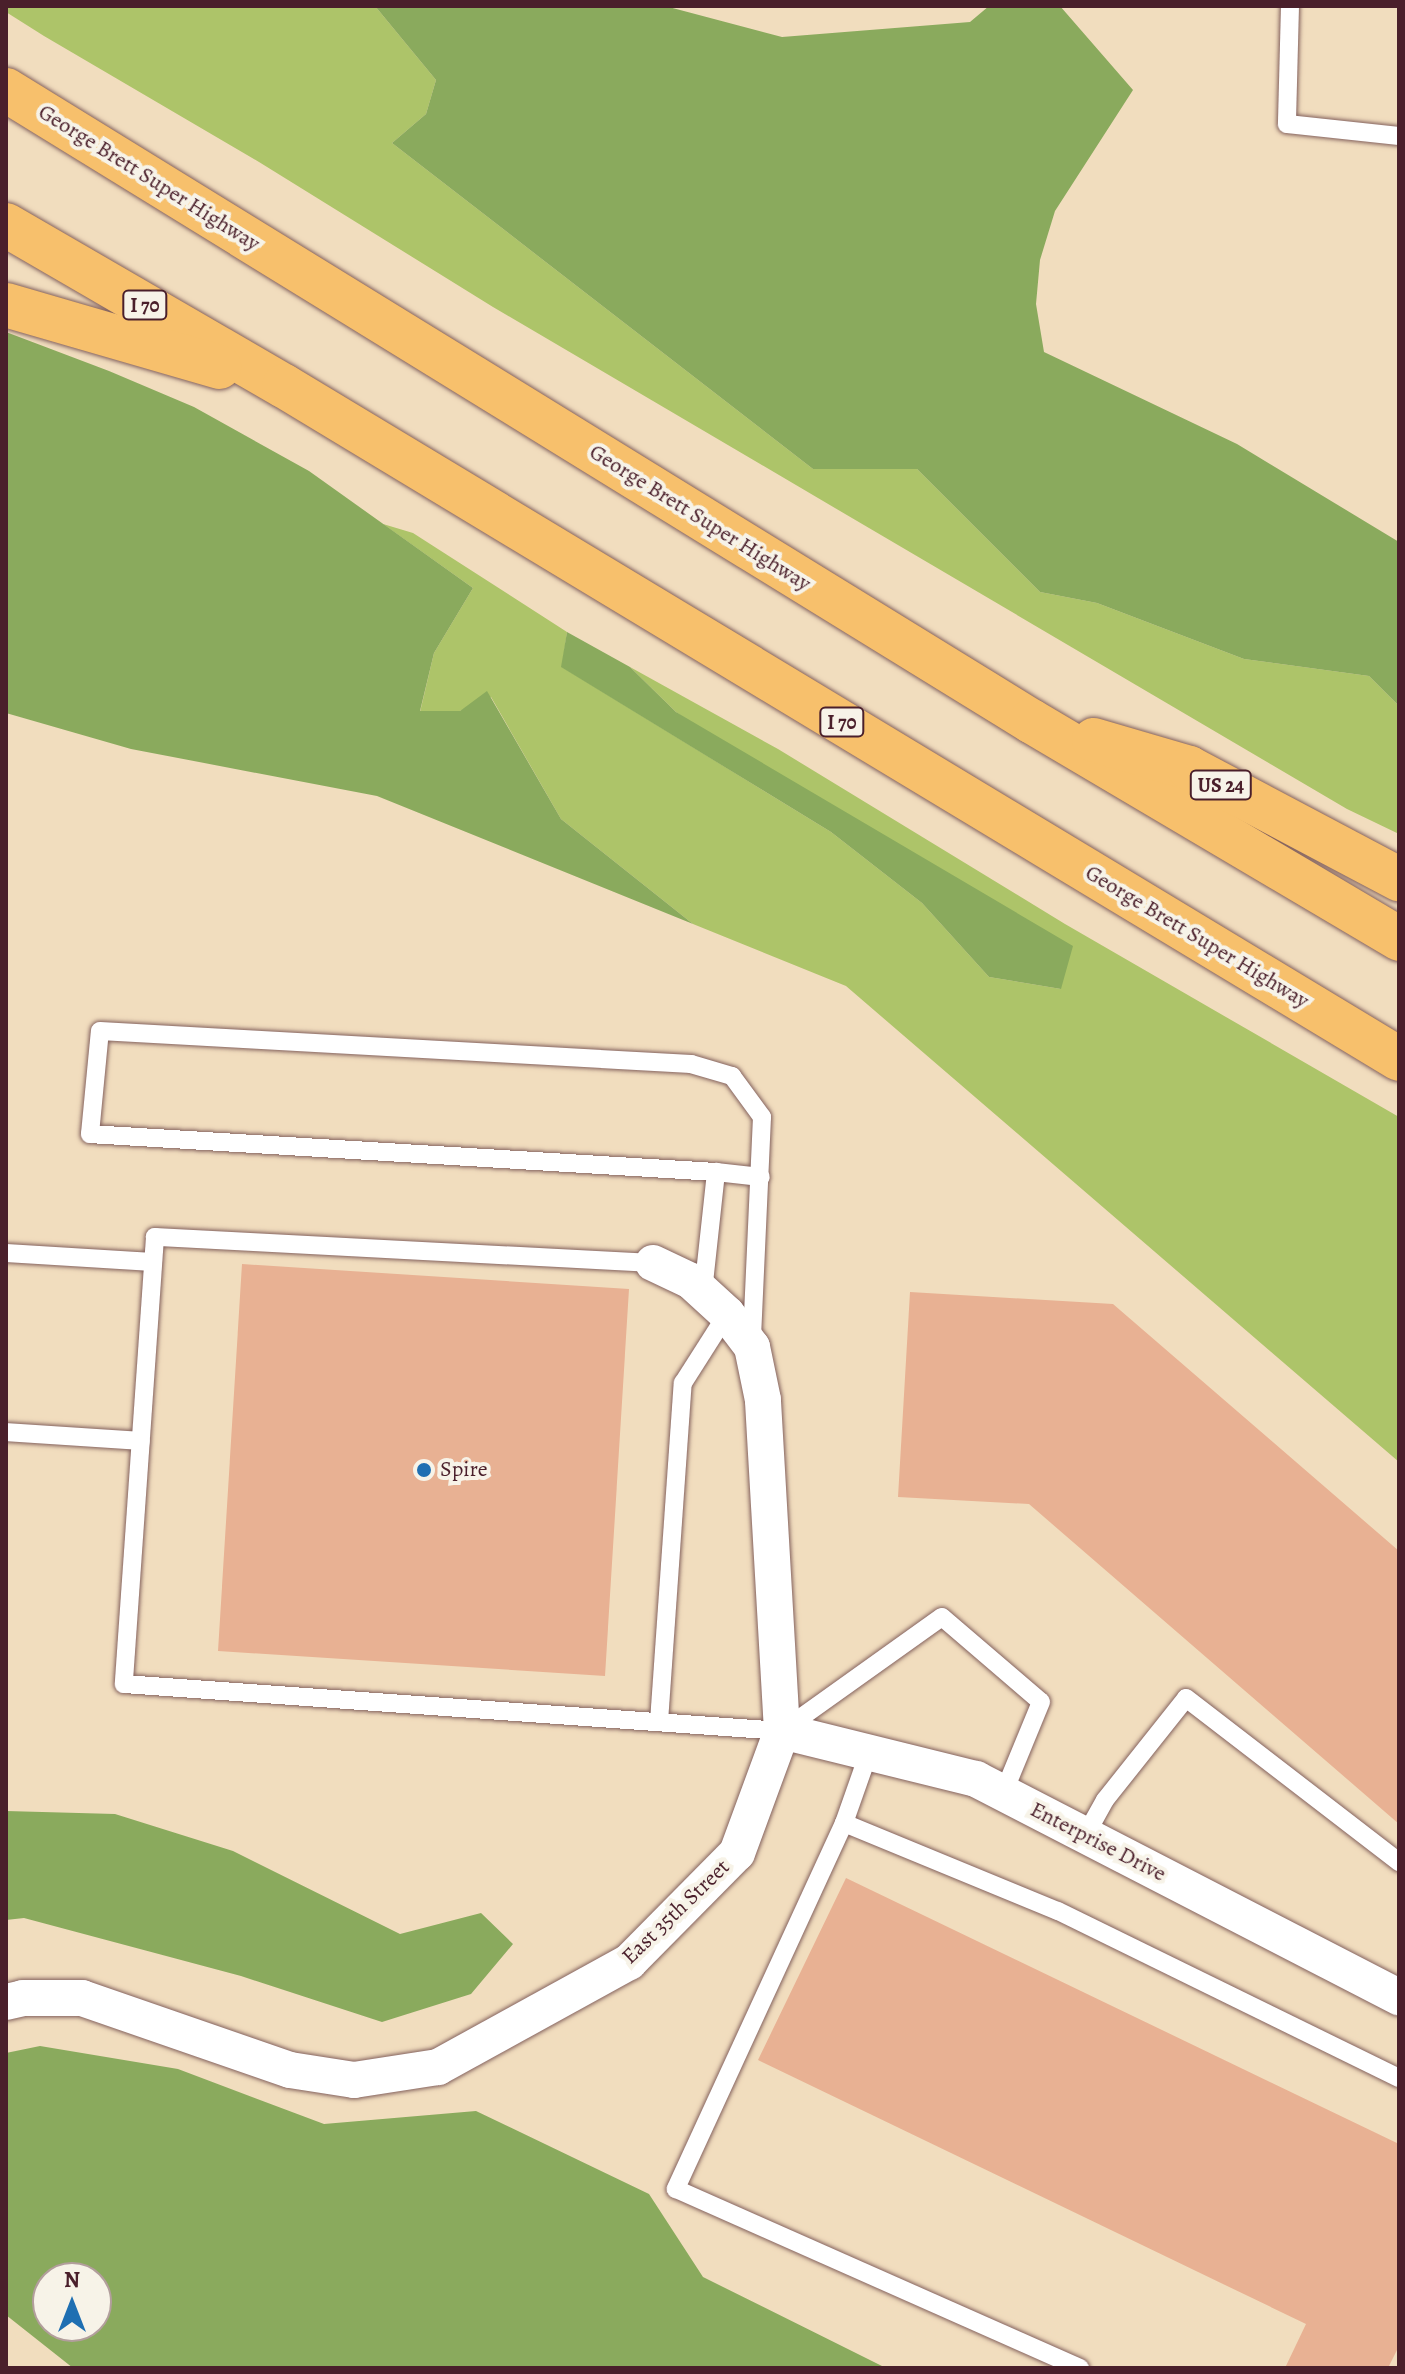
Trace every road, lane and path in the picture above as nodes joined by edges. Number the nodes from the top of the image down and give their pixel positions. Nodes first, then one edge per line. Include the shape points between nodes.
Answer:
1 (1290, 6) edge
2 (6, 90) edge
3 (1399, 136) edge
4 (6, 225) edge
5 (6, 305) edge
6 (284, 386) junction
7 (1031, 721) junction
8 (1399, 879) edge
9 (1399, 939) edge
10 (1399, 1059) edge
11 (716, 1172) junction
12 (761, 1177) junction
13 (6, 1253) edge
14 (153, 1262) junction
15 (653, 1263) joint
16 (715, 1303) junction
17 (752, 1347) junction
18 (6, 1432) edge
19 (141, 1441) junction
20 (659, 1722) junction
21 (782, 1731) junction
22 (869, 1752) junction
23 (1003, 1794) junction
24 (844, 1823) junction
25 (1085, 1836) junction
26 (1399, 1862) edge
27 (1399, 1997) edge
28 (6, 2002) edge
29 (1399, 2078) edge
30 (1080, 2368) edge

1 - 3 lane via 1287,124
2 - 7 highway, George Brett Super Highway
4 - 6 highway, George Brett Super Highway / I 70
5 - 6 highway
6 - 10 highway, George Brett Super Highway / I 70
7 - 8 highway, US 24 via 1189,768
7 - 9 highway, George Brett Super Highway
11 - 12 lane
11 - 12 lane via 90,1134 100,1031 691,1064 732,1076 762,1117
11 - 16 lane
12 - 17 lane
13 - 14 lane
14 - 15 lane via 155,1237
14 - 19 lane
15 - 16 street, East 35th Street via 691,1281
16 - 17 street, East 35th Street
16 - 20 lane via 683,1383
17 - 21 street, East 35th Street via 763,1400
18 - 19 lane
19 - 20 lane via 124,1684
20 - 21 lane
21 - 22 street, Enterprise Drive
21 - 23 lane via 942,1617 1041,1702
21 - 28 street, East 35th Street via 737,1853 629,1962 438,2067 354,2080 290,2070 82,1998
22 - 23 street, Enterprise Drive via 976,1779
22 - 24 lane
23 - 25 street, Enterprise Drive
24 - 29 lane via 1058,1911
24 - 30 lane via 676,2189
25 - 26 lane via 1105,1800 1186,1698
25 - 27 street, Enterprise Drive

